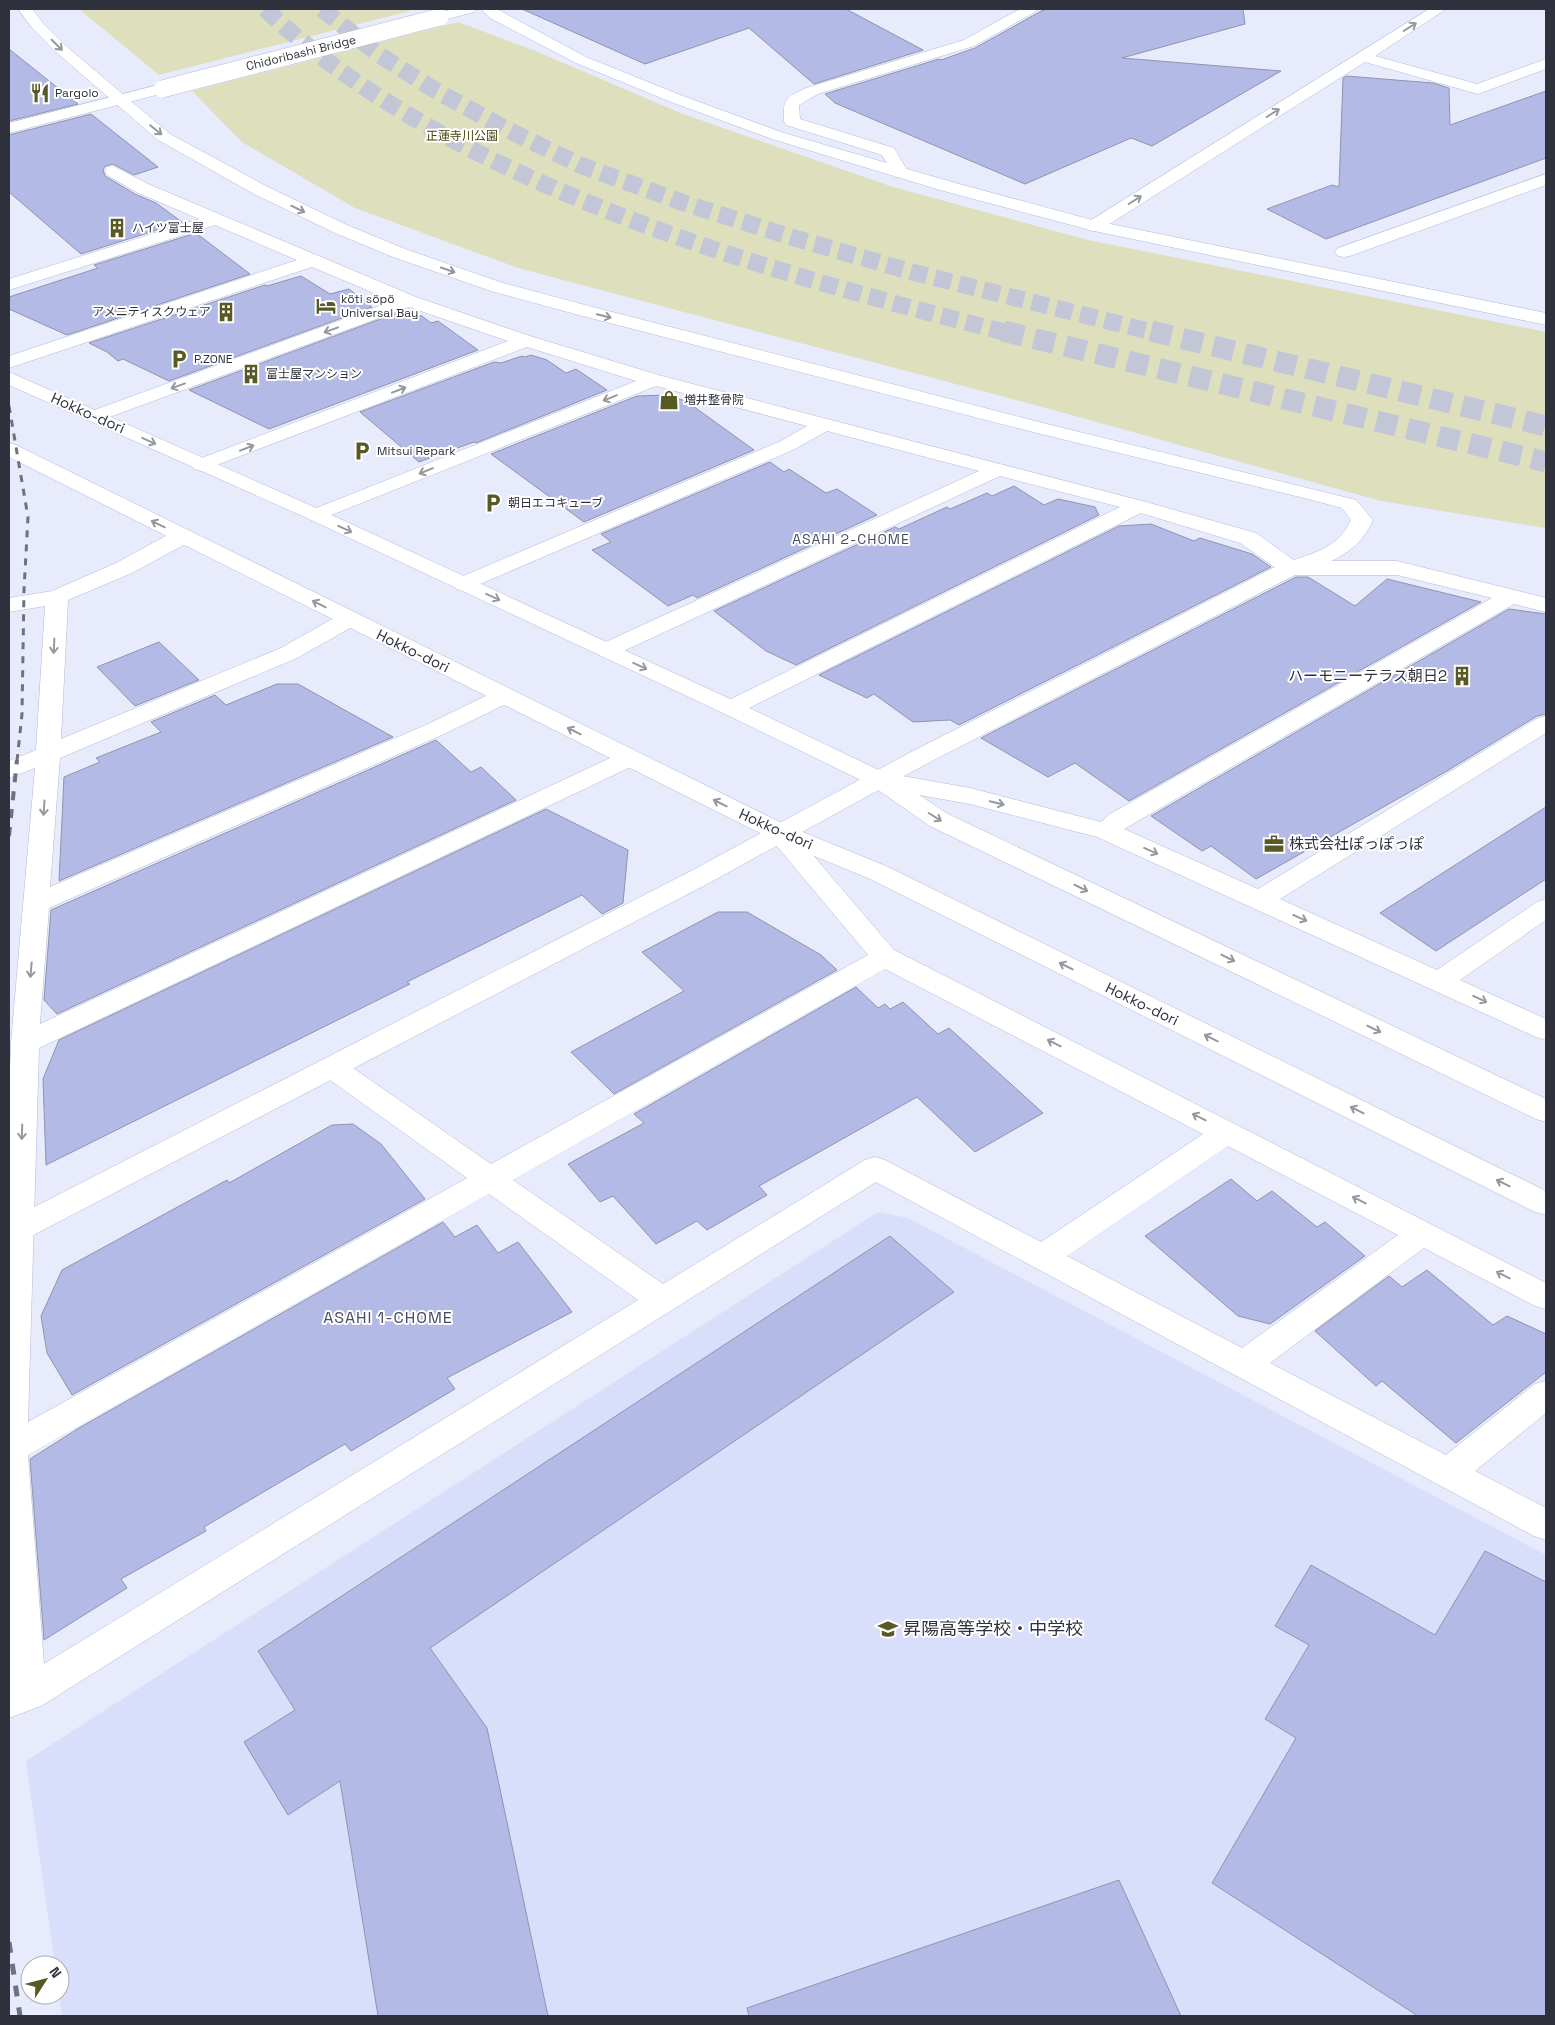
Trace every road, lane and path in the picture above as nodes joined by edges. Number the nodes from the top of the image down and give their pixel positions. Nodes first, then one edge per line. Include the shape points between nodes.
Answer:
1 (25, 9) edge
2 (469, 9) edge
3 (488, 9) edge
4 (1030, 9) edge
5 (1439, 9) edge
6 (1362, 57) junction
7 (1546, 64) edge
8 (118, 99) junction
9 (9, 128) edge
10 (113, 171) dead end
11 (902, 173) junction
12 (1546, 179) edge
13 (216, 219) junction
14 (1094, 226) junction
15 (1344, 252) dead end
16 (311, 261) junction
17 (9, 285) edge
18 (409, 301) junction
19 (1546, 318) edge
20 (526, 341) junction
21 (9, 362) edge
22 (9, 378) edge
23 (655, 380) junction
24 (96, 416) junction
25 (823, 424) junction
26 (9, 449) edge
27 (201, 465) junction
28 (997, 470) junction
29 (1139, 506) junction
30 (316, 515) junction
31 (184, 536) junction
32 (1291, 568) junction
33 (464, 584) junction
34 (1512, 596) junction
35 (57, 597) junction
36 (9, 605) edge
37 (1546, 605) edge
38 (349, 619) junction
39 (607, 650) junction
40 (504, 696) junction
41 (731, 708) junction
42 (1546, 723) edge
43 (48, 754) junction
44 (630, 758) junction
45 (9, 770) edge
46 (880, 780) junction
47 (1106, 830) junction
48 (779, 832) junction
49 (1260, 900) junction
50 (36, 903) junction
51 (1546, 908) edge
52 (885, 956) junction
53 (1440, 981) junction
54 (1546, 1030) edge
55 (25, 1043) junction
56 (333, 1068) junction
57 (1546, 1111) edge
58 (1226, 1132) junction
59 (489, 1178) junction
60 (1546, 1204) edge
61 (13, 1232) edge
62 (1423, 1233) junction
63 (1044, 1256) junction
64 (1546, 1297) edge
65 (663, 1301) junction
66 (1244, 1364) junction
67 (1546, 1394) edge
68 (10, 1448) junction
69 (1448, 1473) junction
70 (1546, 1525) edge
71 (18, 1697) edge

1 -> 8 street via 61,50
2 - 8 street, Chidoribashi Bridge, bridge
3 - 11 street via 581,60 677,99 778,136
4 - 11 street via 969,43 812,91 790,103 792,122 888,152
6 -> 5 street
6 - 7 street via 1478,89
14 -> 6 street
8 - 9 street, Chidoribashi Bridge
8 -> 32 street via 164,136 262,191 399,253 497,287 1040,428 1349,504 1362,520 1346,546
10 - 13 street via 142,188
11 - 14 street
12 - 15 street
13 - 16 street
13 - 17 street
14 - 19 street
16 - 18 street
16 - 21 street
18 - 20 street
18 -> 24 street
20 - 23 street
27 -> 20 street
22 - 24 street, Hokko-dori
23 - 25 street
23 -> 30 street
24 -> 27 street, Hokko-dori
25 - 28 street
25 - 33 street via 788,445
31 -> 26 street, Hokko-dori
27 - 30 street, Hokko-dori
28 - 29 street
28 - 39 street
29 - 32 street via 1248,538
29 - 41 street
30 -> 33 street, Hokko-dori
31 - 35 street via 124,568
38 -> 31 street, Hokko-dori
32 - 34 street via 1397,568
32 - 46 street
33 -> 39 street, Hokko-dori
34 - 37 street
34 - 47 street
35 - 36 street
35 -> 43 street
38 - 40 street, Hokko-dori
38 - 43 street via 289,653
39 -> 41 street, Hokko-dori
44 -> 40 street, Hokko-dori
40 - 50 street
41 - 46 street, Hokko-dori
42 - 49 street
43 - 45 street
43 -> 50 street
48 -> 44 street, Hokko-dori
44 - 55 street
46 -> 47 street via 970,796
46 - 48 street
46 -> 57 street, Hokko-dori via 939,820
47 -> 49 street
48 - 52 street
48 - 56 street via 700,877
60 -> 48 street, Hokko-dori via 877,872
49 -> 53 street
50 -> 55 street
51 - 53 street
58 -> 52 street
52 - 59 street
53 -> 54 street
55 -> 61 street
56 - 59 street
56 - 61 street
62 -> 58 street
58 - 63 street
59 - 65 street
59 - 68 street
61 - 68 street
64 -> 62 street
62 - 66 street
63 - 65 street via 875,1168
63 - 66 street
65 - 71 street
66 - 69 street
67 - 69 street
68 - 71 street
69 - 70 street

